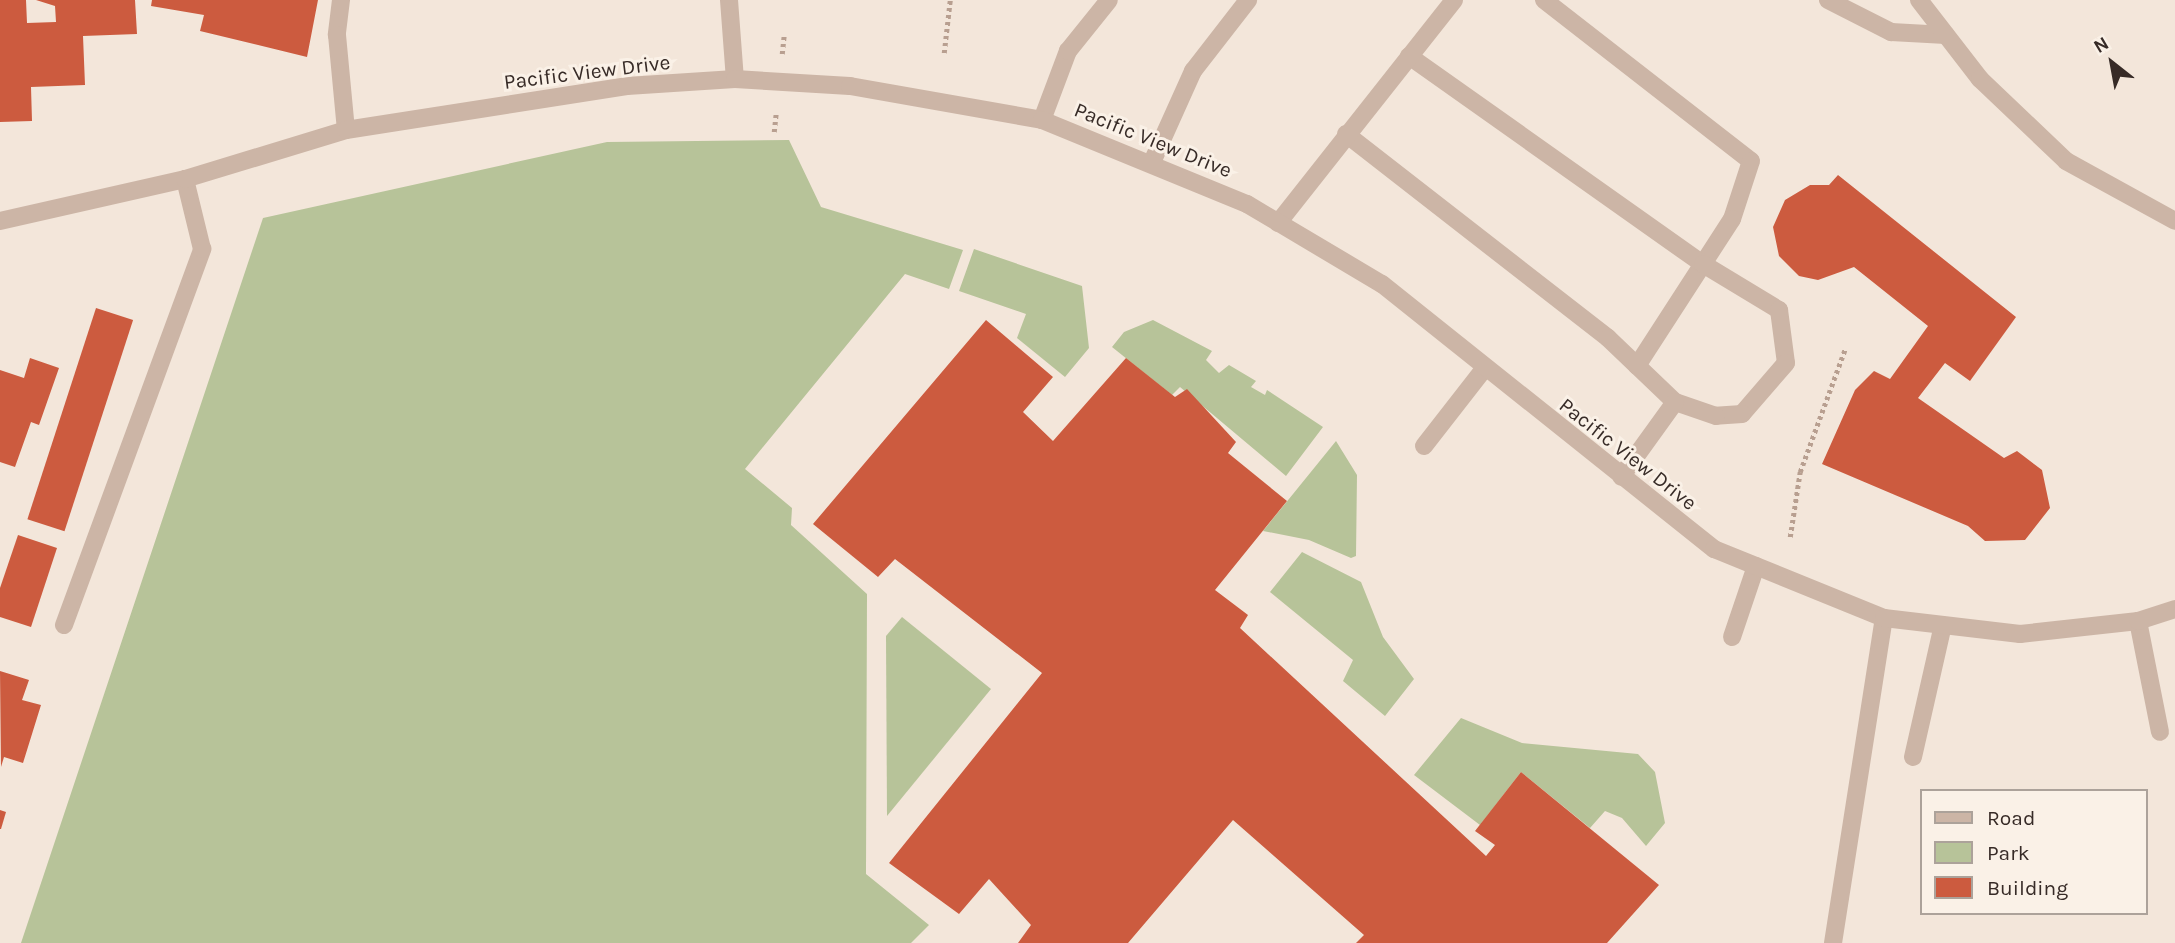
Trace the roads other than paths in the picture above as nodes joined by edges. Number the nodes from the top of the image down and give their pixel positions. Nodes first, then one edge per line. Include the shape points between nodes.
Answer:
1 (341, 0) edge
2 (729, 0) edge
3 (1110, 0) edge
4 (1248, 0) edge
5 (1454, 0) edge
6 (1544, 0) edge
7 (1828, 0) edge
8 (1919, 0) edge
9 (1946, 35) junction
10 (1409, 56) junction
11 (735, 79) junction
12 (1042, 120) junction
13 (346, 131) junction
14 (1346, 134) junction
15 (1153, 160) junction
16 (185, 178) junction
17 (0, 221) edge
18 (2175, 221) edge
19 (1279, 223) junction
20 (1703, 264) junction
21 (1637, 366) junction
22 (1484, 369) junction
23 (1675, 402) junction
24 (1424, 446) dead end
25 (1621, 477) junction
26 (1756, 566) junction
27 (2175, 609) edge
28 (1884, 618) junction
29 (2138, 621) junction
30 (64, 625) dead end
31 (1943, 625) junction
32 (1732, 637) dead end
33 (2160, 732) dead end
34 (1913, 757) dead end
35 (1833, 943) edge

1 - 13 street via 337,36
2 - 11 street
3 - 12 street via 1068,51
4 - 15 street via 1193,71
5 - 10 street
6 - 20 street via 1751,161 1732,219
7 - 9 street via 1891,32
8 - 9 street
9 - 18 street via 1980,79 2066,160
10 - 14 street
10 - 20 street
11 - 12 street, Pacific View Drive via 850,86
11 - 13 street, Pacific View Drive via 627,86
12 - 15 street, Pacific View Drive
13 - 16 street, Pacific View Drive
14 - 19 street
14 - 21 street
15 - 19 street, Pacific View Drive
16 - 17 street, Pacific View Drive
16 - 30 street via 202,249
19 - 22 street, Pacific View Drive via 1382,284
20 - 21 street
20 - 23 street via 1779,310 1786,363 1742,414 1716,416
21 - 23 street
22 - 24 street
22 - 25 street, Pacific View Drive
23 - 25 street
25 - 26 street, Pacific View Drive via 1714,549
26 - 28 street, Pacific View Drive
26 - 32 street
27 - 29 street, Pacific View Drive
28 - 31 street, Pacific View Drive
28 - 35 street
29 - 31 street, Pacific View Drive via 2020,634
29 - 33 street
31 - 34 street

